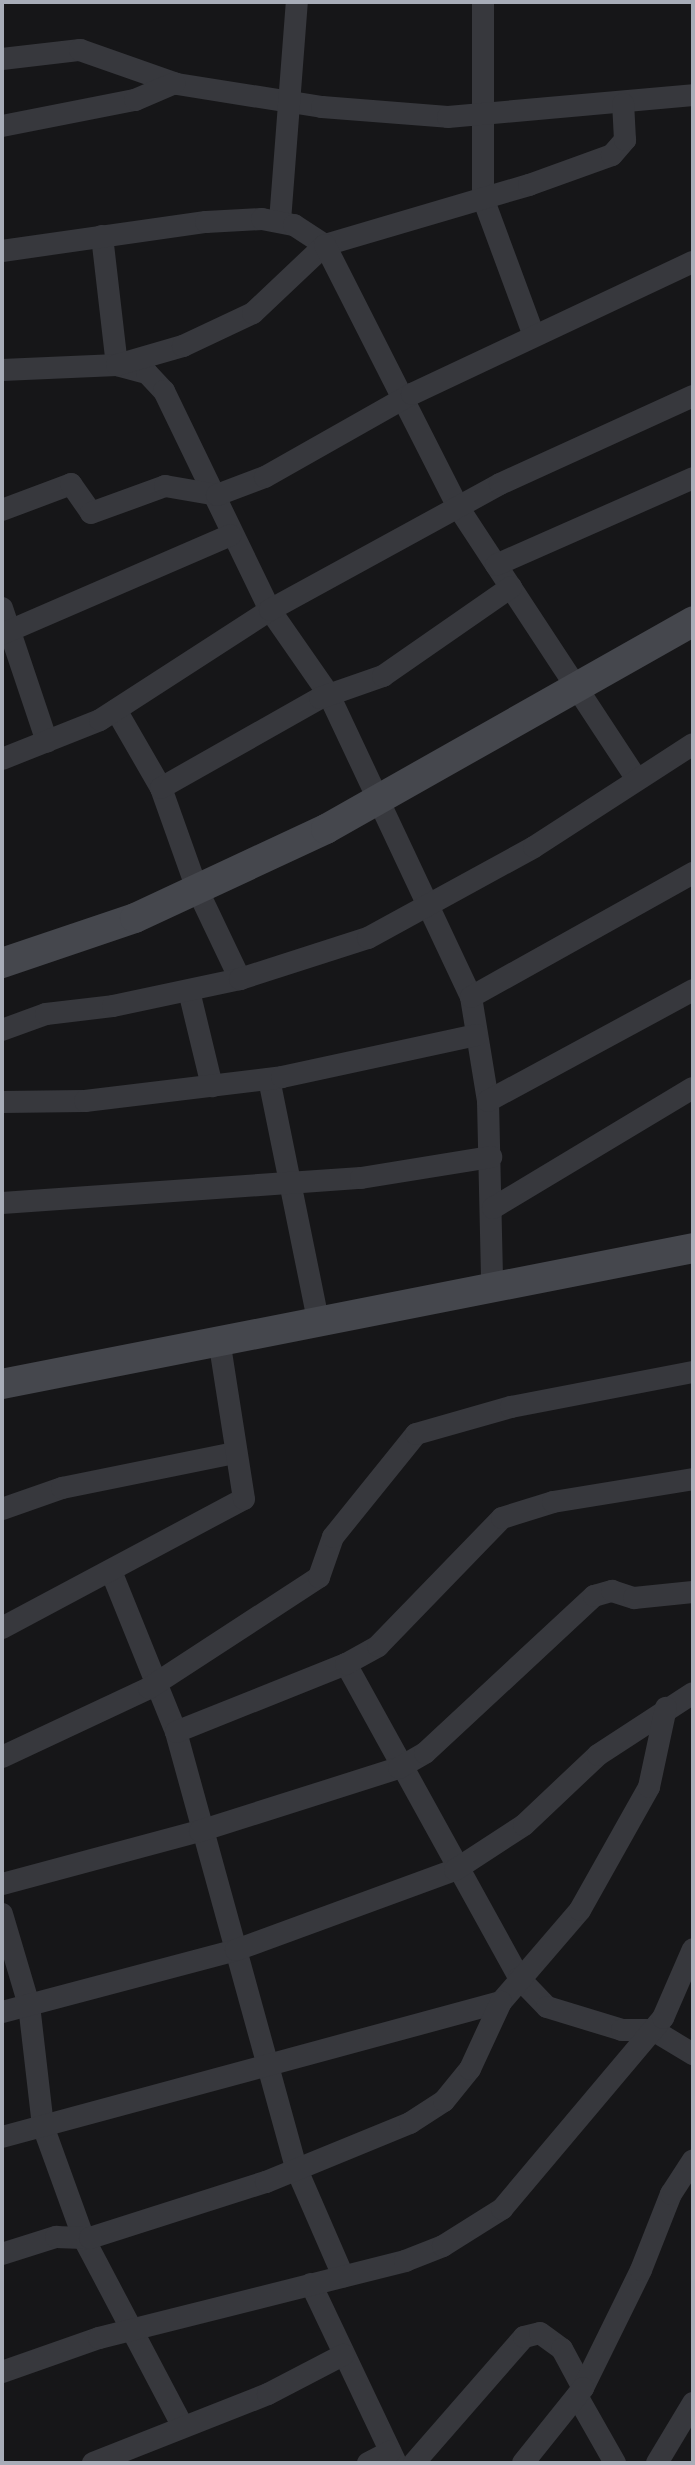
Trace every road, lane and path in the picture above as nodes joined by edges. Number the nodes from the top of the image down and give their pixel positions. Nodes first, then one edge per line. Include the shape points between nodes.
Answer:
1 (297, 2) edge
2 (483, 2) edge
3 (2, 59) edge
4 (175, 83) junction
5 (693, 95) edge
6 (288, 102) junction
7 (623, 104) junction
8 (481, 115) junction
9 (2, 126) edge
10 (483, 198) junction
11 (280, 221) junction
12 (102, 236) junction
13 (325, 245) junction
14 (2, 251) edge
15 (693, 262) edge
16 (534, 336) junction
17 (117, 365) junction
18 (2, 370) edge
19 (693, 396) edge
20 (401, 400) junction
21 (693, 478) edge
22 (210, 495) junction
23 (458, 507) junction
24 (2, 510) edge
25 (231, 535) junction
26 (496, 565) junction
27 (511, 587) junction
28 (2, 608) edge
29 (270, 610) junction
30 (693, 621) edge
31 (6, 632) edge
32 (577, 689) junction
33 (329, 695) junction
34 (116, 710) junction
35 (47, 742) junction
36 (693, 744) edge
37 (2, 759) edge
38 (636, 778) junction
39 (161, 788) junction
40 (378, 799) junction
41 (693, 873) edge
42 (197, 889) junction
43 (428, 906) junction
44 (2, 963) edge
45 (240, 979) junction
46 (693, 990) edge
47 (189, 991) junction
48 (471, 997) junction
49 (2, 1030) edge
50 (477, 1035) junction
51 (269, 1079) junction
52 (212, 1086) junction
53 (693, 1088) edge
54 (488, 1101) junction
55 (2, 1102) edge
56 (491, 1157) junction
57 (287, 1182) junction
58 (2, 1203) edge
59 (493, 1208) junction
60 (693, 1248) edge
61 (492, 1284) junction
62 (318, 1319) junction
63 (219, 1339) junction
64 (693, 1372) edge
65 (2, 1384) edge
66 (234, 1453) junction
67 (693, 1479) edge
68 (2, 1509) edge
69 (111, 1571) junction
70 (693, 1592) edge
71 (2, 1628) edge
72 (346, 1664) junction
73 (154, 1684) junction
74 (693, 1693) edge
75 (666, 1708) junction
76 (176, 1732) junction
77 (2, 1757) edge
78 (399, 1768) junction
79 (200, 1831) junction
80 (455, 1870) junction
81 (2, 1884) edge
82 (2, 1914) edge
83 (693, 1949) edge
84 (236, 1950) junction
85 (519, 1978) junction
86 (501, 2002) junction
87 (29, 2005) junction
88 (2, 2012) edge
89 (653, 2030) junction
90 (693, 2054) edge
91 (266, 2062) junction
92 (43, 2126) junction
93 (2, 2137) edge
94 (693, 2160) edge
95 (297, 2170) junction
96 (84, 2239) junction
97 (2, 2254) edge
98 (343, 2276) junction
99 (311, 2284) junction
100 (131, 2330) junction
101 (343, 2355) junction
102 (2, 2372) edge
103 (580, 2392) junction
104 (693, 2403) edge
105 (182, 2425) junction
106 (393, 2457) edge
107 (93, 2463) edge
108 (368, 2463) edge
109 (414, 2463) edge
110 (523, 2463) edge
111 (615, 2463) edge
112 (657, 2463) edge

1 - 6 street
2 - 8 street
3 - 4 street via 80,50
4 - 6 street
4 - 9 street via 135,100
5 - 7 street
6 - 8 street via 448,117
6 - 11 street
7 - 8 street
7 - 10 street via 625,140 612,155
8 - 10 street
10 - 13 street
10 - 16 street
11 - 12 street via 206,222
11 - 13 street
12 - 14 street
12 - 17 street
13 - 17 street via 253,313 183,346
13 - 20 street
15 - 16 street
16 - 20 street
17 - 18 street
17 - 22 street via 147,373 164,391
19 - 23 street
20 - 22 street via 265,477
20 - 23 street
21 - 26 street
22 - 24 street via 177,484 91,513 71,484
22 - 25 street
23 - 26 street
23 - 29 street
25 - 29 street
25 - 31 street
26 - 27 street
27 - 32 street
27 - 33 street via 383,676
28 - 31 street
29 - 33 street
29 - 34 street
30 - 32 street
31 - 35 street
32 - 38 street
32 - 40 street
33 - 39 street
33 - 40 street
34 - 35 street
34 - 39 street
35 - 37 street
36 - 38 street
38 - 43 street via 534,847
39 - 42 street
40 - 42 street
40 - 43 street
41 - 48 street
42 - 44 street via 135,918
42 - 45 street
43 - 45 street via 368,938
43 - 48 street
45 - 47 street
46 - 54 street
47 - 49 street via 46,1014
47 - 52 street
48 - 50 street
50 - 51 street
50 - 54 street
51 - 52 street
51 - 57 street
52 - 55 street via 85,1101
53 - 59 street
54 - 56 street
56 - 57 street via 361,1178
56 - 59 street
57 - 58 street
57 - 62 street
59 - 61 street
60 - 61 street
61 - 62 street
62 - 63 street
63 - 65 street
63 - 66 street
64 - 73 street via 511,1407 416,1434 333,1537 319,1577
66 - 68 street via 62,1488
66 - 69 street via 244,1499 239,1506
67 - 72 street via 553,1502 502,1518 378,1646
69 - 71 street
69 - 73 street
70 - 78 street via 634,1598 612,1591 594,1596 425,1753
72 - 76 street
72 - 78 street
73 - 76 street
73 - 77 street
74 - 75 street
75 - 80 street via 598,1755 524,1825
75 - 85 street via 649,1787 580,1910
76 - 79 street
78 - 79 street
78 - 80 street
79 - 81 street
79 - 84 street
80 - 84 street
80 - 85 street
82 - 87 street
83 - 89 street
84 - 87 street
84 - 91 street
85 - 86 street
85 - 89 street via 547,2007 622,2030
86 - 91 street
86 - 95 street via 470,2069 444,2101 410,2123
87 - 88 street
87 - 92 street
89 - 90 street
89 - 98 street via 502,2209 443,2246
91 - 92 street
91 - 95 street
92 - 93 street
92 - 96 street
94 - 103 street via 671,2194 641,2270
95 - 96 street
95 - 98 street
96 - 97 street via 56,2237
96 - 100 street
98 - 99 street
99 - 100 street
99 - 101 street
100 - 102 street
100 - 105 street
101 - 105 street via 268,2394
101 - 106 street
103 - 109 street via 562,2349 540,2333 524,2337
103 - 110 street
103 - 111 street
104 - 112 street
105 - 107 street
106 - 108 street

